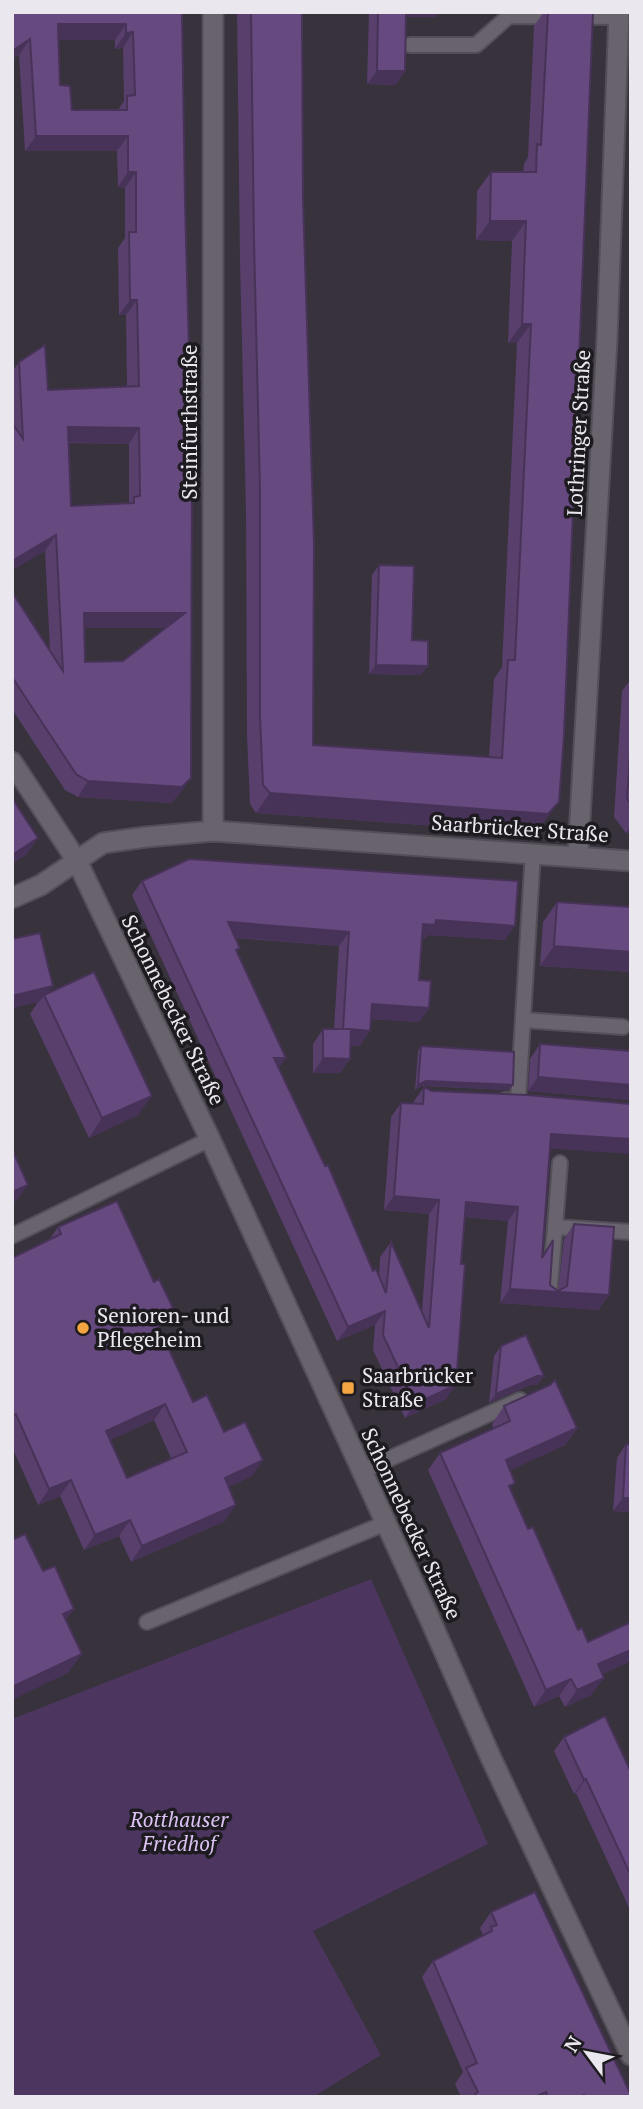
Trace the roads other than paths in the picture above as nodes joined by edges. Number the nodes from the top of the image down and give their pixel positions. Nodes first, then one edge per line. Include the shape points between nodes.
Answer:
1 (213, 12) edge
2 (508, 14) edge
3 (619, 15) edge
4 (410, 45) dead end
5 (12, 762) edge
6 (213, 831) junction
7 (533, 852) junction
8 (578, 855) junction
9 (77, 861) junction
10 (631, 861) edge
11 (12, 898) edge
12 (523, 1020) junction
13 (623, 1027) dead end
14 (491, 1099) edge
15 (209, 1139) junction
16 (560, 1163) dead end
17 (555, 1227) junction
18 (631, 1232) edge
19 (12, 1236) edge
20 (549, 1296) edge
21 (534, 1394) edge
22 (362, 1471) junction
23 (386, 1523) junction
24 (147, 1622) dead end
25 (631, 2055) edge

1 - 6 street, Steinfurthstraße
2 - 3 lane
2 - 4 lane via 476,45
3 - 8 street, Lothringer Straße via 607,339
5 - 9 street, Schonnebecker Straße
6 - 7 street, Saarbrücker Straße
6 - 9 street, Saarbrücker Straße via 103,843
7 - 8 street, Saarbrücker Straße
7 - 12 lane
8 - 10 street, Saarbrücker Straße
9 - 11 street
9 - 15 street, Schonnebecker Straße
12 - 13 lane
12 - 14 lane via 524,1101
15 - 19 lane
15 - 22 street, Schonnebecker Straße
16 - 17 lane
17 - 18 lane
17 - 20 lane
21 - 22 lane
22 - 23 street, Schonnebecker Straße
23 - 24 lane
23 - 25 street, Schonnebecker Straße

